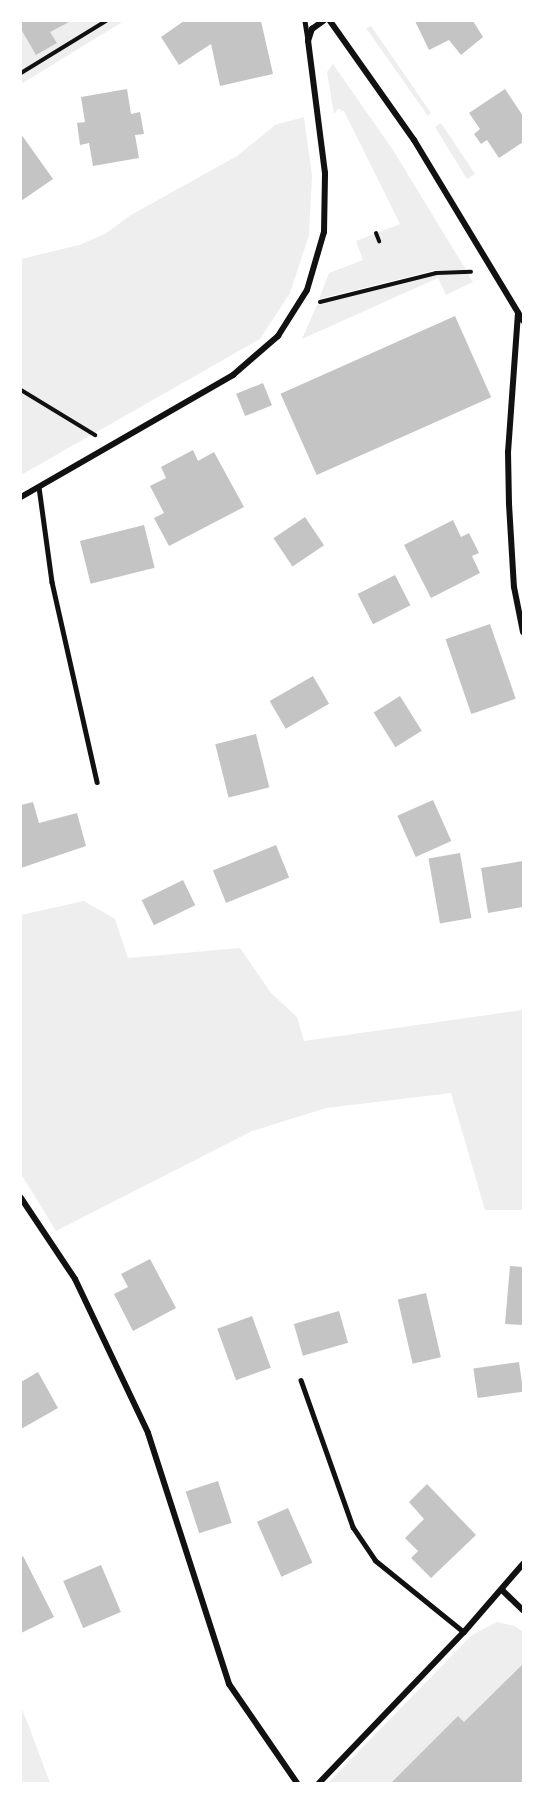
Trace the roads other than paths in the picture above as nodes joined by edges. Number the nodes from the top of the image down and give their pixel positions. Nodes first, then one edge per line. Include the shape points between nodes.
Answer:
1 (305, 21) edge
2 (323, 21) edge
3 (330, 21) edge
4 (308, 41) junction
5 (518, 312) junction
6 (523, 321) edge
7 (39, 487) junction
8 (21, 497) edge
9 (523, 632) edge
10 (97, 782) dead end
11 (21, 1198) edge
12 (302, 1380) dead end
13 (523, 1564) edge
14 (502, 1590) junction
15 (523, 1610) edge
16 (464, 1632) junction
17 (297, 1783) edge
18 (319, 1783) edge

1 - 4 lane
2 - 4 street via 312,29
3 - 5 street via 414,140
4 - 7 street via 326,173 324,232 307,290 278,336 233,375
5 - 6 street
5 - 9 street via 508,452 514,587
7 - 8 street
7 - 10 lane via 52,582
11 - 17 street via 75,1279 148,1433 229,1684
12 - 16 lane via 353,1527 375,1560
13 - 14 street
14 - 15 street
14 - 16 street
16 - 18 street

